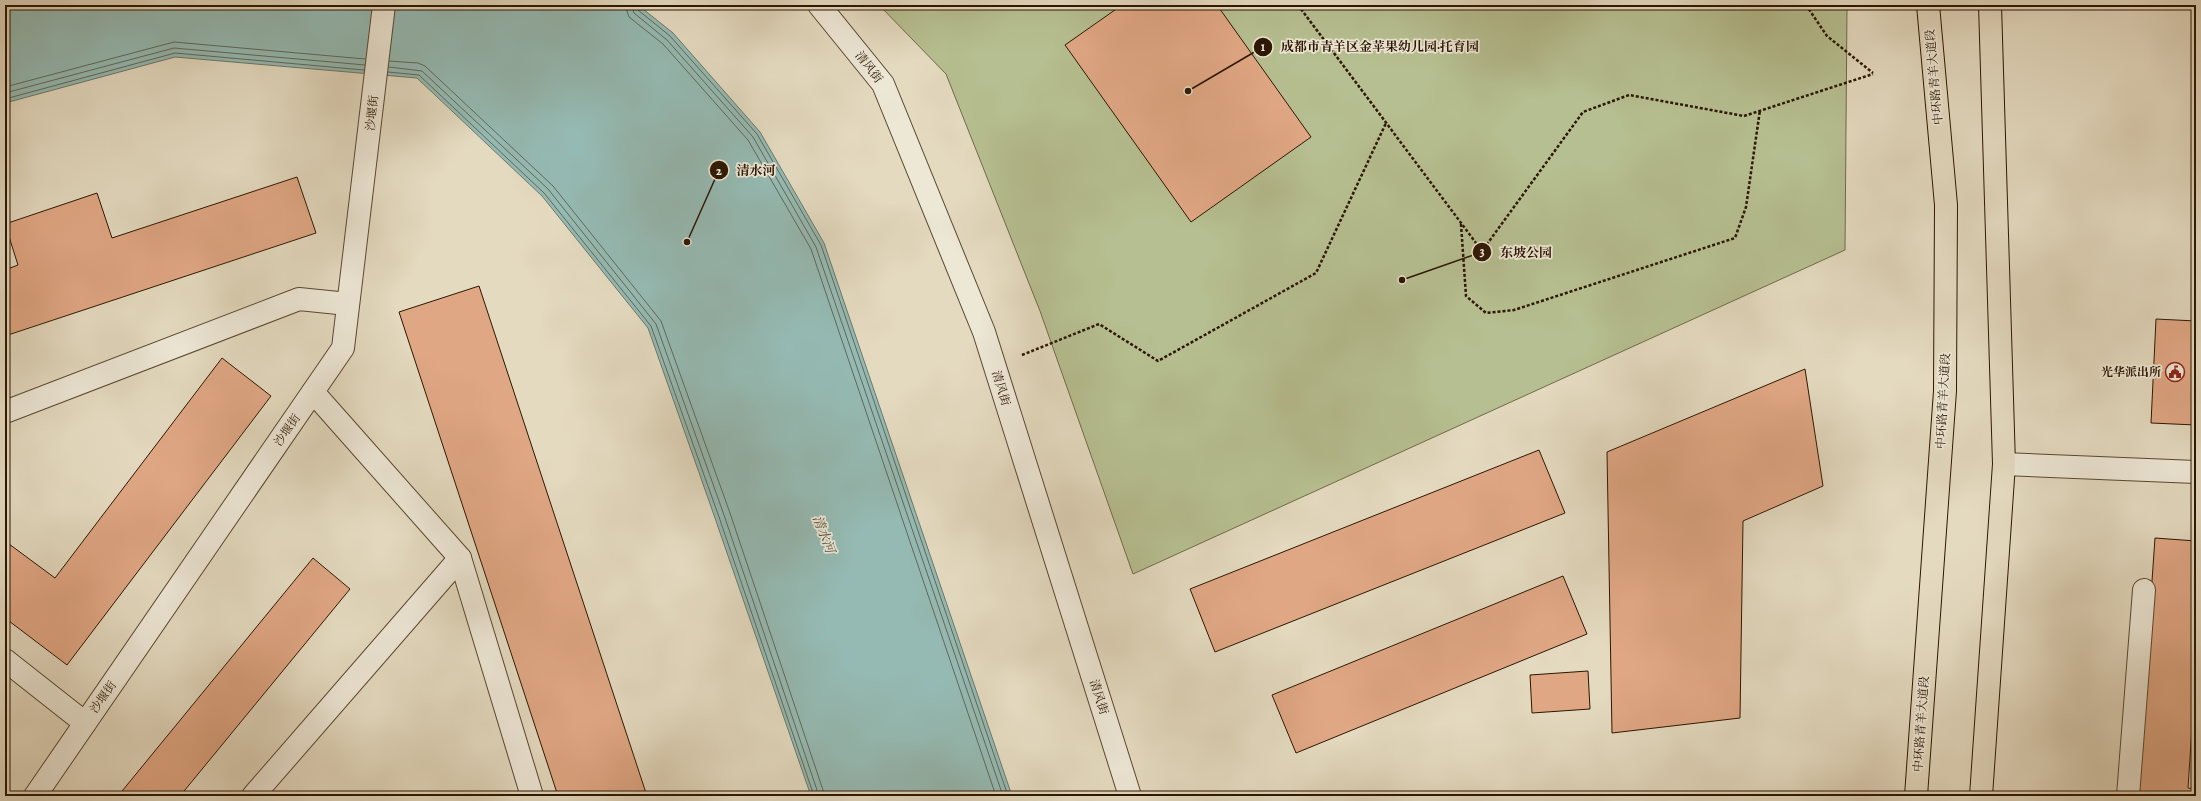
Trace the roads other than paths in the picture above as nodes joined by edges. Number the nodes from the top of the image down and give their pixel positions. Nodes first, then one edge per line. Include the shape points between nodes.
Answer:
1 (384, 5) edge
2 (818, 5) edge
3 (1928, 5) edge
4 (1990, 5) edge
5 (348, 304) junction
6 (312, 392) junction
7 (5, 412) edge
8 (2004, 464) junction
9 (2196, 472) edge
10 (460, 558) junction
11 (2144, 590) dead end
12 (5, 660) edge
13 (85, 723) junction
14 (35, 796) edge
15 (253, 796) edge
16 (532, 796) edge
17 (1130, 796) edge
18 (1916, 796) edge
19 (1981, 796) edge
20 (2128, 796) edge

1 - 5 street, 沙堰街
2 - 17 street, 清风街 via 882,84 984,332
3 - 18 main road, 中环路青羊大道段 via 1946,205 1945,391
4 - 8 main road
5 - 6 street, 沙堰街 via 343,348
5 - 7 street via 299,299
6 - 10 street
6 - 13 street, 沙堰街
8 - 9 street
8 - 19 main road
10 - 15 street
10 - 16 street
11 - 20 street
12 - 13 street
13 - 14 street, 沙堰街

